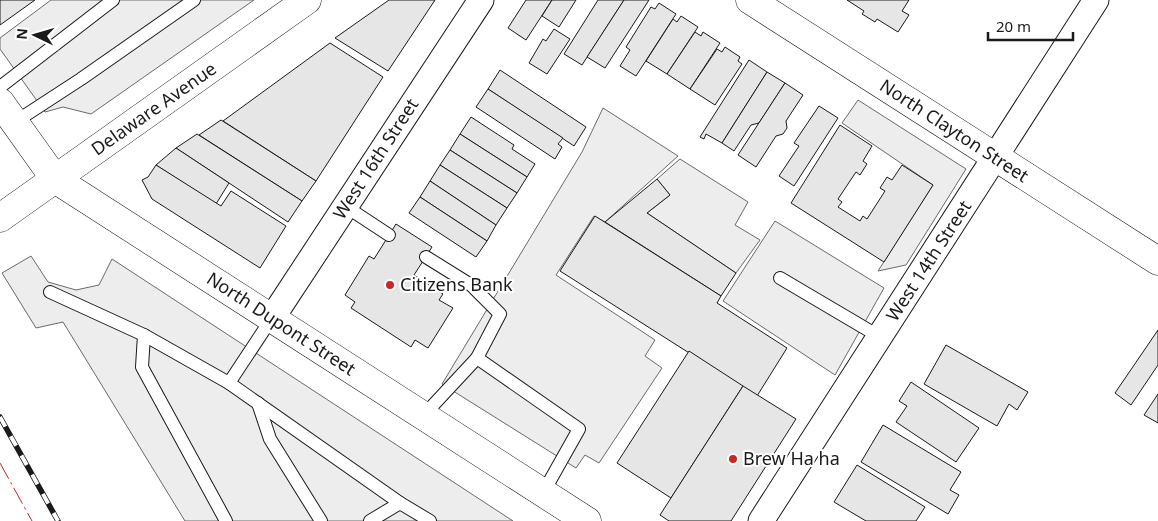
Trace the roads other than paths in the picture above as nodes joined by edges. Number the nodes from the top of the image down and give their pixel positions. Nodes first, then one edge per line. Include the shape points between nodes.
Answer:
1 (112, 0) edge
2 (194, 0) edge
3 (307, 0) edge
4 (481, 0) edge
5 (750, 0) edge
6 (1096, 0) edge
7 (0, 87) edge
8 (7, 112) edge
9 (995, 157) junction
10 (55, 179) junction
11 (345, 206) junction
12 (0, 218) edge
13 (389, 235) dead end
14 (426, 257) dead end
15 (1158, 261) edge
16 (780, 278) dead end
17 (50, 292) dead end
18 (272, 318) junction
19 (144, 335) junction
20 (880, 337) junction
21 (477, 358) junction
22 (229, 383) junction
23 (258, 403) junction
24 (424, 416) junction
25 (543, 492) junction
26 (400, 503) junction
27 (226, 521) edge
28 (321, 521) edge
29 (370, 521) edge
30 (411, 521) edge
31 (430, 521) edge
32 (587, 521) edge
33 (761, 521) edge

1 - 7 lane
2 - 8 lane via 81,79
3 - 10 street, Delaware Avenue
4 - 11 street, West 16th Street
5 - 9 street, North Clayton Street
6 - 9 street, West 14th Street
8 - 10 street, North Dupont Street
9 - 15 street, North Clayton Street
9 - 20 street, West 14th Street
10 - 12 street, Delaware Avenue
10 - 18 street, North Dupont Street
11 - 13 lane
11 - 18 street, West 16th Street
14 - 21 lane via 471,285 500,314
16 - 20 lane
17 - 19 lane
18 - 22 lane
18 - 24 street, North Dupont Street
19 - 22 lane
19 - 27 lane via 142,367
20 - 33 street, West 14th Street
21 - 24 lane
21 - 25 lane via 579,429
22 - 23 lane
23 - 26 lane
23 - 28 lane via 270,440
24 - 25 street, North Dupont Street
25 - 32 street, North Dupont Street
26 - 29 lane
26 - 30 lane
26 - 31 lane

